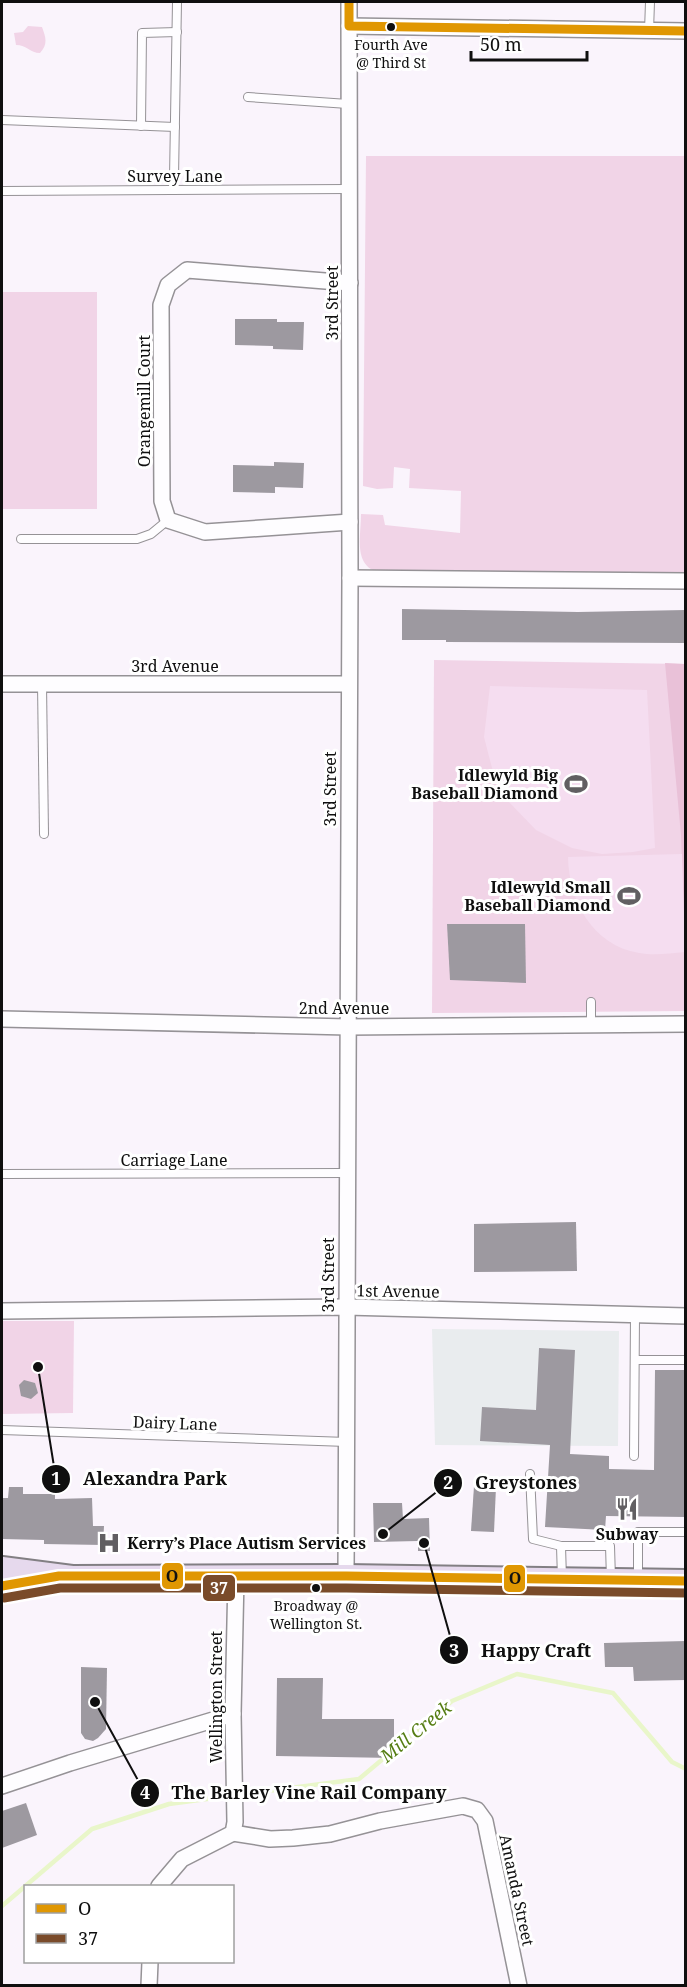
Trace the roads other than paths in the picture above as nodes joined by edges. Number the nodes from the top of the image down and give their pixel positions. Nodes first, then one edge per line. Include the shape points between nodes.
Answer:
1 (177, 2) edge
2 (349, 2) edge
3 (650, 2) edge
4 (349, 26) junction
5 (649, 31) junction
6 (177, 32) junction
7 (686, 32) edge
8 (248, 97) dead end
9 (348, 104) junction
10 (2, 120) edge
11 (141, 126) junction
12 (175, 127) junction
13 (174, 177) dead end
14 (348, 189) junction
15 (2, 191) edge
16 (350, 283) junction
17 (168, 520) junction
18 (350, 522) junction
19 (21, 539) dead end
20 (350, 578) junction
21 (686, 580) edge
22 (2, 684) edge
23 (42, 684) junction
24 (348, 684) junction
25 (44, 834) dead end
26 (591, 1002) dead end
27 (2, 1019) edge
28 (686, 1024) edge
29 (591, 1025) junction
30 (348, 1027) junction
31 (347, 1173) junction
32 (2, 1174) edge
33 (346, 1307) junction
34 (2, 1311) edge
35 (635, 1315) junction
36 (686, 1316) edge
37 (635, 1360) junction
38 (686, 1360) edge
39 (2, 1430) edge
40 (347, 1442) junction
41 (633, 1456) dead end
42 (530, 1474) dead end
43 (686, 1532) edge
44 (561, 1546) junction
45 (2, 1568) edge
46 (59, 1576) junction
47 (346, 1576) junction
48 (236, 1577) junction
49 (562, 1579) junction
50 (611, 1580) junction
51 (638, 1580) junction
52 (686, 1581) edge
53 (2, 1586) edge
54 (233, 1714) junction
55 (2, 1786) edge
56 (233, 1833) junction
57 (160, 1885) edge
58 (150, 1963) edge
59 (149, 1986) edge
60 (519, 1986) edge

1 - 6 lane
2 - 4 street, 3rd Street
3 - 5 lane
4 - 5 street
4 - 9 street, 3rd Street
5 - 7 street
6 - 11 lane via 142,33
6 - 12 lane
8 - 9 lane
9 - 14 street, 3rd Street
10 - 11 lane
11 - 12 lane
12 - 13 lane
14 - 15 lane, Survey Lane
14 - 16 street, 3rd Street
16 - 17 street, Orangemill Court via 187,270 168,285 161,305 161,350 162,501
16 - 18 street, 3rd Street
17 - 18 street via 205,532
17 - 19 lane via 151,534 137,539
18 - 20 street, 3rd Street
20 - 21 street
20 - 24 street, 3rd Street
22 - 23 street, 3rd Avenue
23 - 24 street, 3rd Avenue
23 - 25 lane
24 - 30 street, 3rd Street
26 - 29 lane
27 - 30 street, 2nd Avenue
28 - 29 street, 2nd Avenue
29 - 30 street, 2nd Avenue
30 - 31 street, 3rd Street
31 - 32 lane, Carriage Lane
31 - 33 street, 3rd Street
33 - 34 street, 1st Avenue
33 - 35 street, 1st Avenue
33 - 40 street, 3rd Street
35 - 36 street, 1st Avenue
35 - 37 lane
37 - 38 lane
37 - 41 lane
39 - 40 lane, Dairy Lane
40 - 47 street, 3rd Street
42 - 44 lane via 533,1539
43 - 51 lane via 638,1532
44 - 49 lane
44 - 50 lane via 610,1546
45 - 46 main road
46 - 48 main road
46 - 53 main road
47 - 48 main road
47 - 49 main road
48 - 54 street, Wellington Street
49 - 50 main road
50 - 51 main road
51 - 52 main road
54 - 55 street
54 - 56 street, Wellington Street
56 - 57 street via 182,1859
56 - 60 street, Amanda Street via 293,1839 471,1807 485,1821
58 - 59 street

